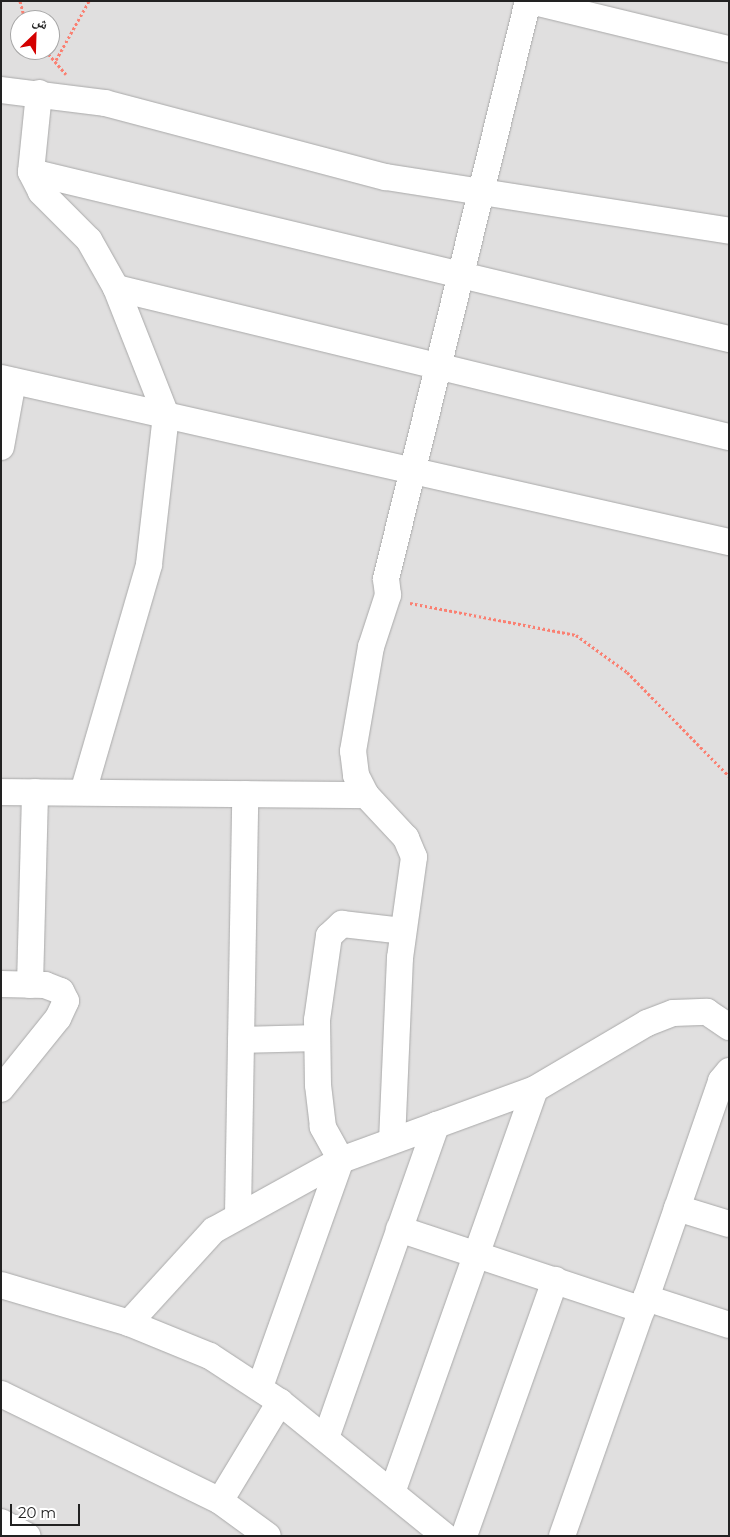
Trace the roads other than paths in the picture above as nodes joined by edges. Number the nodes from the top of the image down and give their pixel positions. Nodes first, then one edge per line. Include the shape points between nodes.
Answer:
1 (529, 1) edge
2 (729, 49) edge
3 (1, 90) edge
4 (39, 93) junction
5 (30, 172) junction
6 (480, 191) junction
7 (729, 231) edge
8 (462, 272) junction
9 (116, 288) junction
10 (729, 339) edge
11 (440, 369) junction
12 (7, 379) edge
13 (166, 415) junction
14 (729, 437) edge
15 (1, 447) edge
16 (414, 470) junction
17 (729, 542) edge
18 (1, 792) edge
19 (35, 792) junction
20 (83, 792) junction
21 (245, 794) junction
22 (366, 795) junction
23 (403, 931) junction
24 (1, 984) edge
25 (30, 985) junction
26 (729, 1027) edge
27 (316, 1038) junction
28 (241, 1040) junction
29 (729, 1071) edge
30 (1, 1089) edge
31 (535, 1090) junction
32 (436, 1125) junction
33 (392, 1141) junction
34 (341, 1160) junction
35 (677, 1208) junction
36 (238, 1214) junction
37 (729, 1224) edge
38 (399, 1229) junction
39 (475, 1253) junction
40 (555, 1280) junction
41 (1, 1284) edge
42 (644, 1304) junction
43 (129, 1323) junction
44 (729, 1325) edge
45 (1, 1394) edge
46 (270, 1394) junction
47 (326, 1438) junction
48 (393, 1490) junction
49 (220, 1501) junction
50 (1, 1522) edge
51 (27, 1536) edge
52 (268, 1536) edge
53 (445, 1536) edge
54 (464, 1536) edge
55 (562, 1536) edge

1 - 2 street
1 - 6 street
3 - 4 street
4 - 5 street
4 - 6 street via 146,113 386,177
5 - 8 street
5 - 9 street via 42,192 88,240
6 - 7 street
6 - 8 street
8 - 10 street
8 - 11 street
9 - 11 street
9 - 13 street
11 - 14 street
11 - 16 street
12 - 13 street
12 - 15 street
13 - 16 street
13 - 20 street via 149,565
16 - 17 street
16 - 22 street via 386,579 388,595 371,646 353,751 356,775
18 - 19 street
19 - 20 street
19 - 25 street
20 - 21 street
21 - 22 street
21 - 28 street
22 - 23 street via 411,847 414,857
23 - 27 street via 342,924 332,928
23 - 33 street
24 - 25 street
25 - 30 street via 61,990 66,1001 58,1018
26 - 31 street via 707,1012 673,1014 647,1023
27 - 28 street
27 - 34 street via 323,1127
28 - 36 street
29 - 35 street via 721,1081
31 - 32 street
31 - 39 street
32 - 33 street
32 - 38 street
33 - 34 street
34 - 36 street
34 - 46 street
35 - 37 street
35 - 42 street
36 - 43 street via 214,1230 171,1273
38 - 39 street
38 - 47 street
39 - 40 street
39 - 48 street
40 - 42 street
40 - 54 street
41 - 43 street
42 - 44 street
42 - 55 street
43 - 46 street via 210,1356
45 - 49 street
46 - 47 street
46 - 49 street
47 - 48 street
48 - 53 street
49 - 52 street
50 - 51 street

